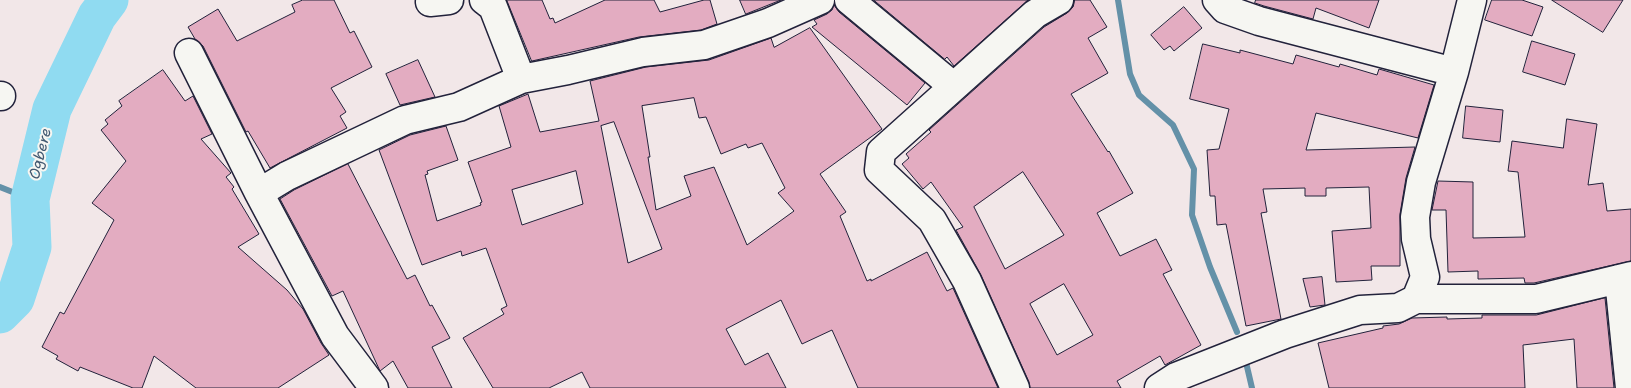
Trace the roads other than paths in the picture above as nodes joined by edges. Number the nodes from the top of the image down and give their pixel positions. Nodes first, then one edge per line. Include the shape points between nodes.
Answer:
1 (484, 0) edge
2 (820, 0) edge
3 (849, 0) edge
4 (1059, 0) edge
5 (1217, 0) edge
6 (1472, 0) edge
7 (189, 53) dead end
8 (1454, 72) junction
9 (521, 79) junction
10 (953, 86) junction
11 (259, 193) junction
12 (1625, 277) edge
13 (1416, 299) junction
14 (374, 388) edge
15 (1015, 388) edge
16 (1159, 388) edge
17 (1630, 388) edge

1 - 9 street via 493,7
2 - 9 street via 768,23 704,45 643,52
3 - 10 street
4 - 10 street via 1035,14
5 - 8 street via 1225,9 1259,21
6 - 8 street
7 - 11 street
8 - 13 street via 1421,182 1415,217 1416,239 1425,277
9 - 11 street via 459,106 405,120 287,176
10 - 15 street via 881,152 879,170 932,220 967,281
11 - 14 street via 335,336
12 - 13 street via 1536,299
12 - 17 street
13 - 16 street via 1398,308 1360,310 1285,334 1176,377

